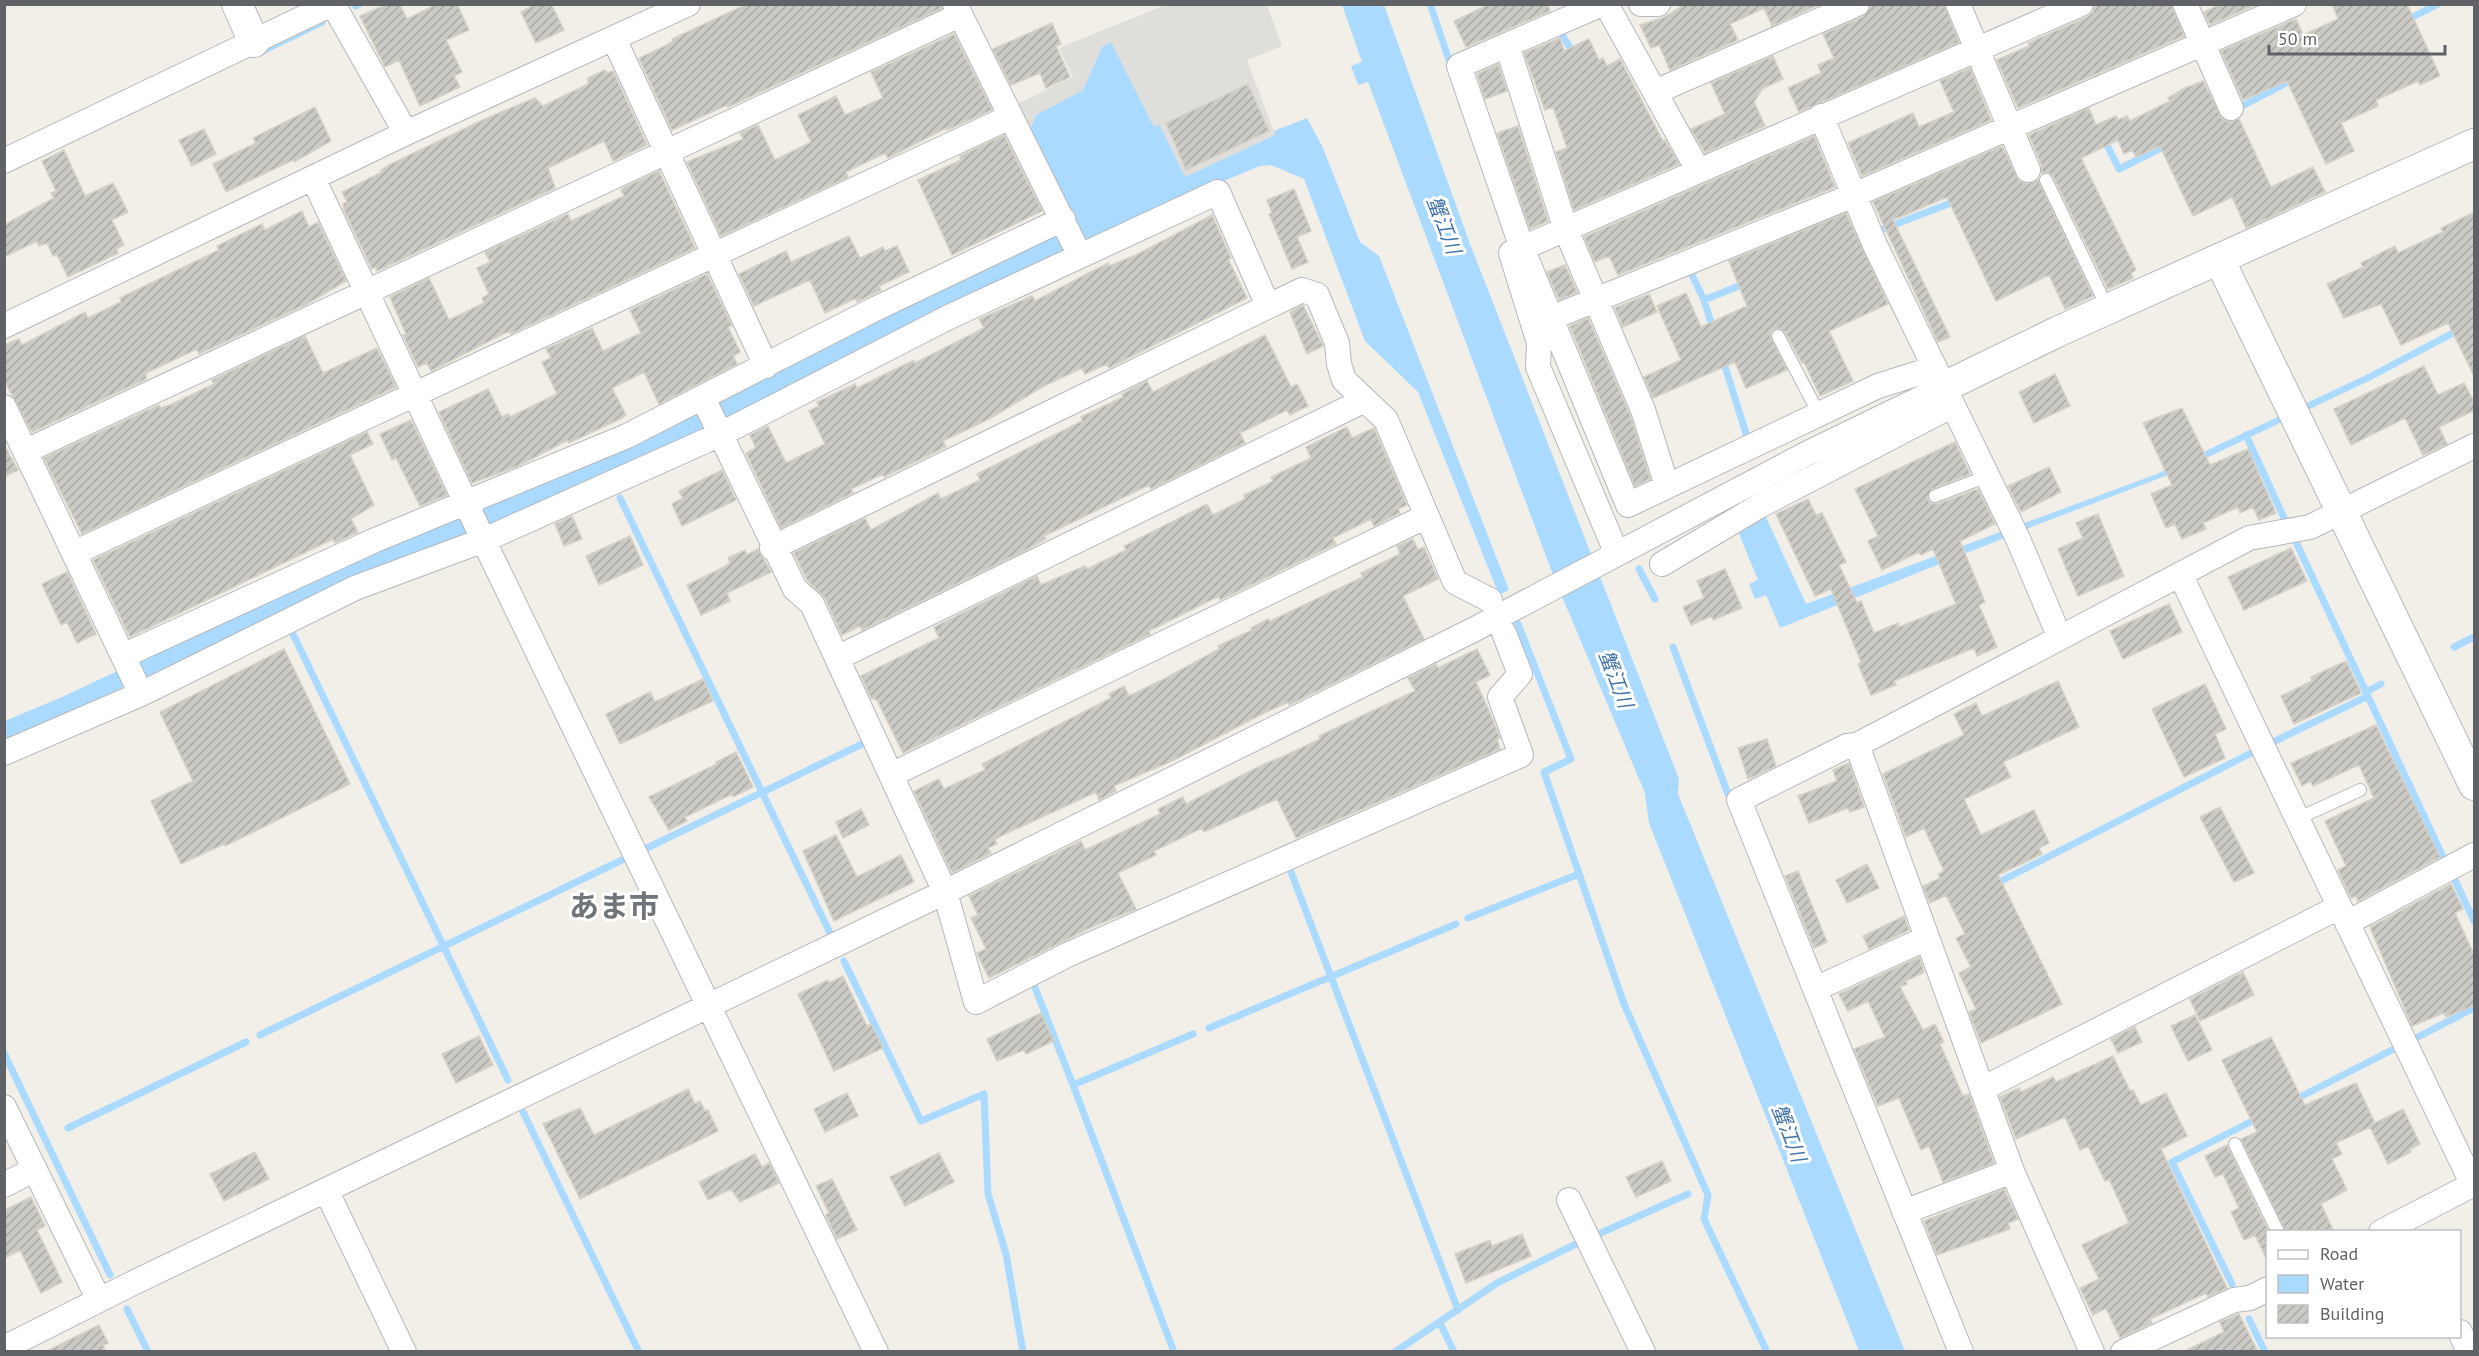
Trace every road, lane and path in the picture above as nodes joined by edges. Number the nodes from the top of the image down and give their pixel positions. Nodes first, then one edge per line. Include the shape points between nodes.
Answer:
1 (237, 4) edge
2 (333, 4) edge
3 (688, 4) edge
4 (1602, 4) edge
5 (1606, 4) edge
6 (1641, 4) edge
7 (1658, 4) edge
8 (1857, 4) edge
9 (1958, 4) edge
10 (2080, 4) edge
11 (2185, 4) edge
12 (2294, 4) edge
13 (958, 10) edge
14 (614, 39) junction
15 (254, 42) junction
16 (1508, 45) junction
17 (2202, 45) junction
18 (1976, 48) junction
19 (1655, 92) junction
20 (2231, 108) dead end
21 (1821, 116) junction
22 (1010, 117) junction
23 (2010, 127) junction
24 (406, 133) junction
25 (2475, 144) edge
26 (667, 152) junction
27 (4, 161) edge
28 (1698, 170) junction
29 (2037, 175) joint
30 (313, 178) junction
31 (1854, 195) junction
32 (1065, 222) junction
33 (1566, 230) junction
34 (1522, 248) junction
35 (1078, 252) junction
36 (714, 255) junction
37 (2219, 259) junction
38 (367, 292) junction
39 (1596, 299) junction
40 (1268, 306) junction
41 (2108, 310) junction
42 (1551, 318) junction
43 (4, 326) edge
44 (1778, 336) dead end
45 (766, 366) junction
46 (1944, 387) junction
47 (415, 394) junction
48 (1365, 400) junction
49 (704, 401) junction
50 (4, 407) edge
51 (1819, 414) junction
52 (719, 431) junction
53 (2475, 446) edge
54 (26, 451) junction
55 (1988, 476) junction
56 (1667, 486) junction
57 (1935, 496) dead end
58 (468, 506) junction
59 (2342, 512) junction
60 (1427, 516) junction
61 (483, 537) junction
62 (772, 548) junction
63 (74, 553) junction
64 (1613, 556) junction
65 (1662, 564) dead end
66 (2180, 574) junction
67 (1490, 600) dead end
68 (1504, 633) dead end
69 (2060, 638) junction
70 (837, 658) junction
71 (125, 659) junction
72 (140, 692) junction
73 (1857, 745) junction
74 (4, 753) edge
75 (891, 776) junction
76 (2475, 785) edge
77 (2360, 790) dead end
78 (2297, 819) junction
79 (2475, 855) edge
80 (945, 892) junction
81 (2343, 915) junction
82 (1927, 938) junction
83 (1815, 989) junction
84 (711, 1005) junction
85 (1982, 1089) junction
86 (4, 1107) edge
87 (2235, 1143) dead end
88 (35, 1169) junction
89 (2012, 1171) junction
90 (2474, 1184) edge
91 (4, 1185) edge
92 (326, 1190) junction
93 (1569, 1200) dead end
94 (1904, 1212) junction
95 (2407, 1226) edge
96 (2277, 1230) edge
97 (2390, 1230) edge
98 (2266, 1290) edge
99 (99, 1300) junction
100 (2461, 1334) edge
101 (4, 1348) edge
102 (404, 1352) edge
103 (876, 1352) edge
104 (1643, 1352) edge
105 (1961, 1352) edge
106 (2092, 1352) edge
107 (2123, 1352) edge
108 (2469, 1352) edge

1 - 15 street
2 - 15 street
2 - 24 street
3 - 14 street
4 - 16 street
5 - 19 street
6 - 7 street
8 - 19 street
9 - 18 street
10 - 18 street
11 - 17 street
12 - 17 street
13 - 22 street
13 - 26 street
14 - 24 street
14 - 26 street
15 - 27 street
16 - 33 street
16 - 34 street via 1459,66
17 - 20 street
17 - 23 street
18 - 21 street
18 - 23 street
19 - 28 street
21 - 28 street
21 - 31 street
22 - 32 street
22 - 36 street
23 - 29 street
23 - 31 street
24 - 30 street
25 - 37 street
26 - 36 street
26 - 38 street
28 - 33 street
29 - 41 lane
30 - 38 street
30 - 43 street
31 - 39 street
31 - 46 street
32 - 35 street
32 - 45 street via 873,310
33 - 34 street
33 - 39 street
34 - 42 street
34 - 64 street via 1510,253 1539,343 1538,367
35 - 40 street via 1218,192
35 - 52 street
36 - 45 street
36 - 47 street
37 - 41 street
37 - 59 street
38 - 47 street
38 - 54 street
39 - 42 street
39 - 56 street via 1643,410
40 - 48 street via 1302,290 1317,295 1338,343 1344,380
40 - 62 street
41 - 46 street
42 - 56 street via 1628,505
44 - 51 lane
45 - 49 street
46 - 51 street via 1878,386
46 - 55 street
46 - 64 street via 1808,453
46 - 65 street
47 - 58 street
47 - 63 street
48 - 60 street via 1386,420
48 - 70 street
49 - 52 street
49 - 58 street
50 - 54 street
51 - 56 street
52 - 61 street
52 - 62 street
53 - 59 street
54 - 63 street
55 - 57 lane
55 - 69 street
58 - 61 street
58 - 71 street via 374,541
59 - 66 street via 2310,527 2249,538
59 - 76 street
60 - 67 street via 1455,582
60 - 75 street
61 - 72 street via 355,588
61 - 84 street
62 - 70 street via 795,589 812,604
63 - 71 street
64 - 80 street via 1475,629
66 - 69 street
66 - 78 street
68 - 80 street via 1520,674 1500,697 1521,754 1067,955 976,1002
69 - 73 street
70 - 75 street
71 - 72 street
72 - 74 street
73 - 82 street
73 - 83 street via 1847,746 1739,800
75 - 80 street
77 - 78 lane
78 - 81 street
79 - 81 street
80 - 84 street
81 - 85 street
81 - 90 street
82 - 83 street
82 - 85 street
83 - 94 street
84 - 92 street
84 - 103 street
85 - 89 street
86 - 88 street
87 - 96 lane
88 - 91 street
88 - 99 street
89 - 94 street
89 - 106 street
90 - 95 street
92 - 99 street
92 - 102 street
93 - 104 street
94 - 105 street
95 - 97 street
98 - 107 street via 2234,1300
99 - 101 street
100 - 108 street

